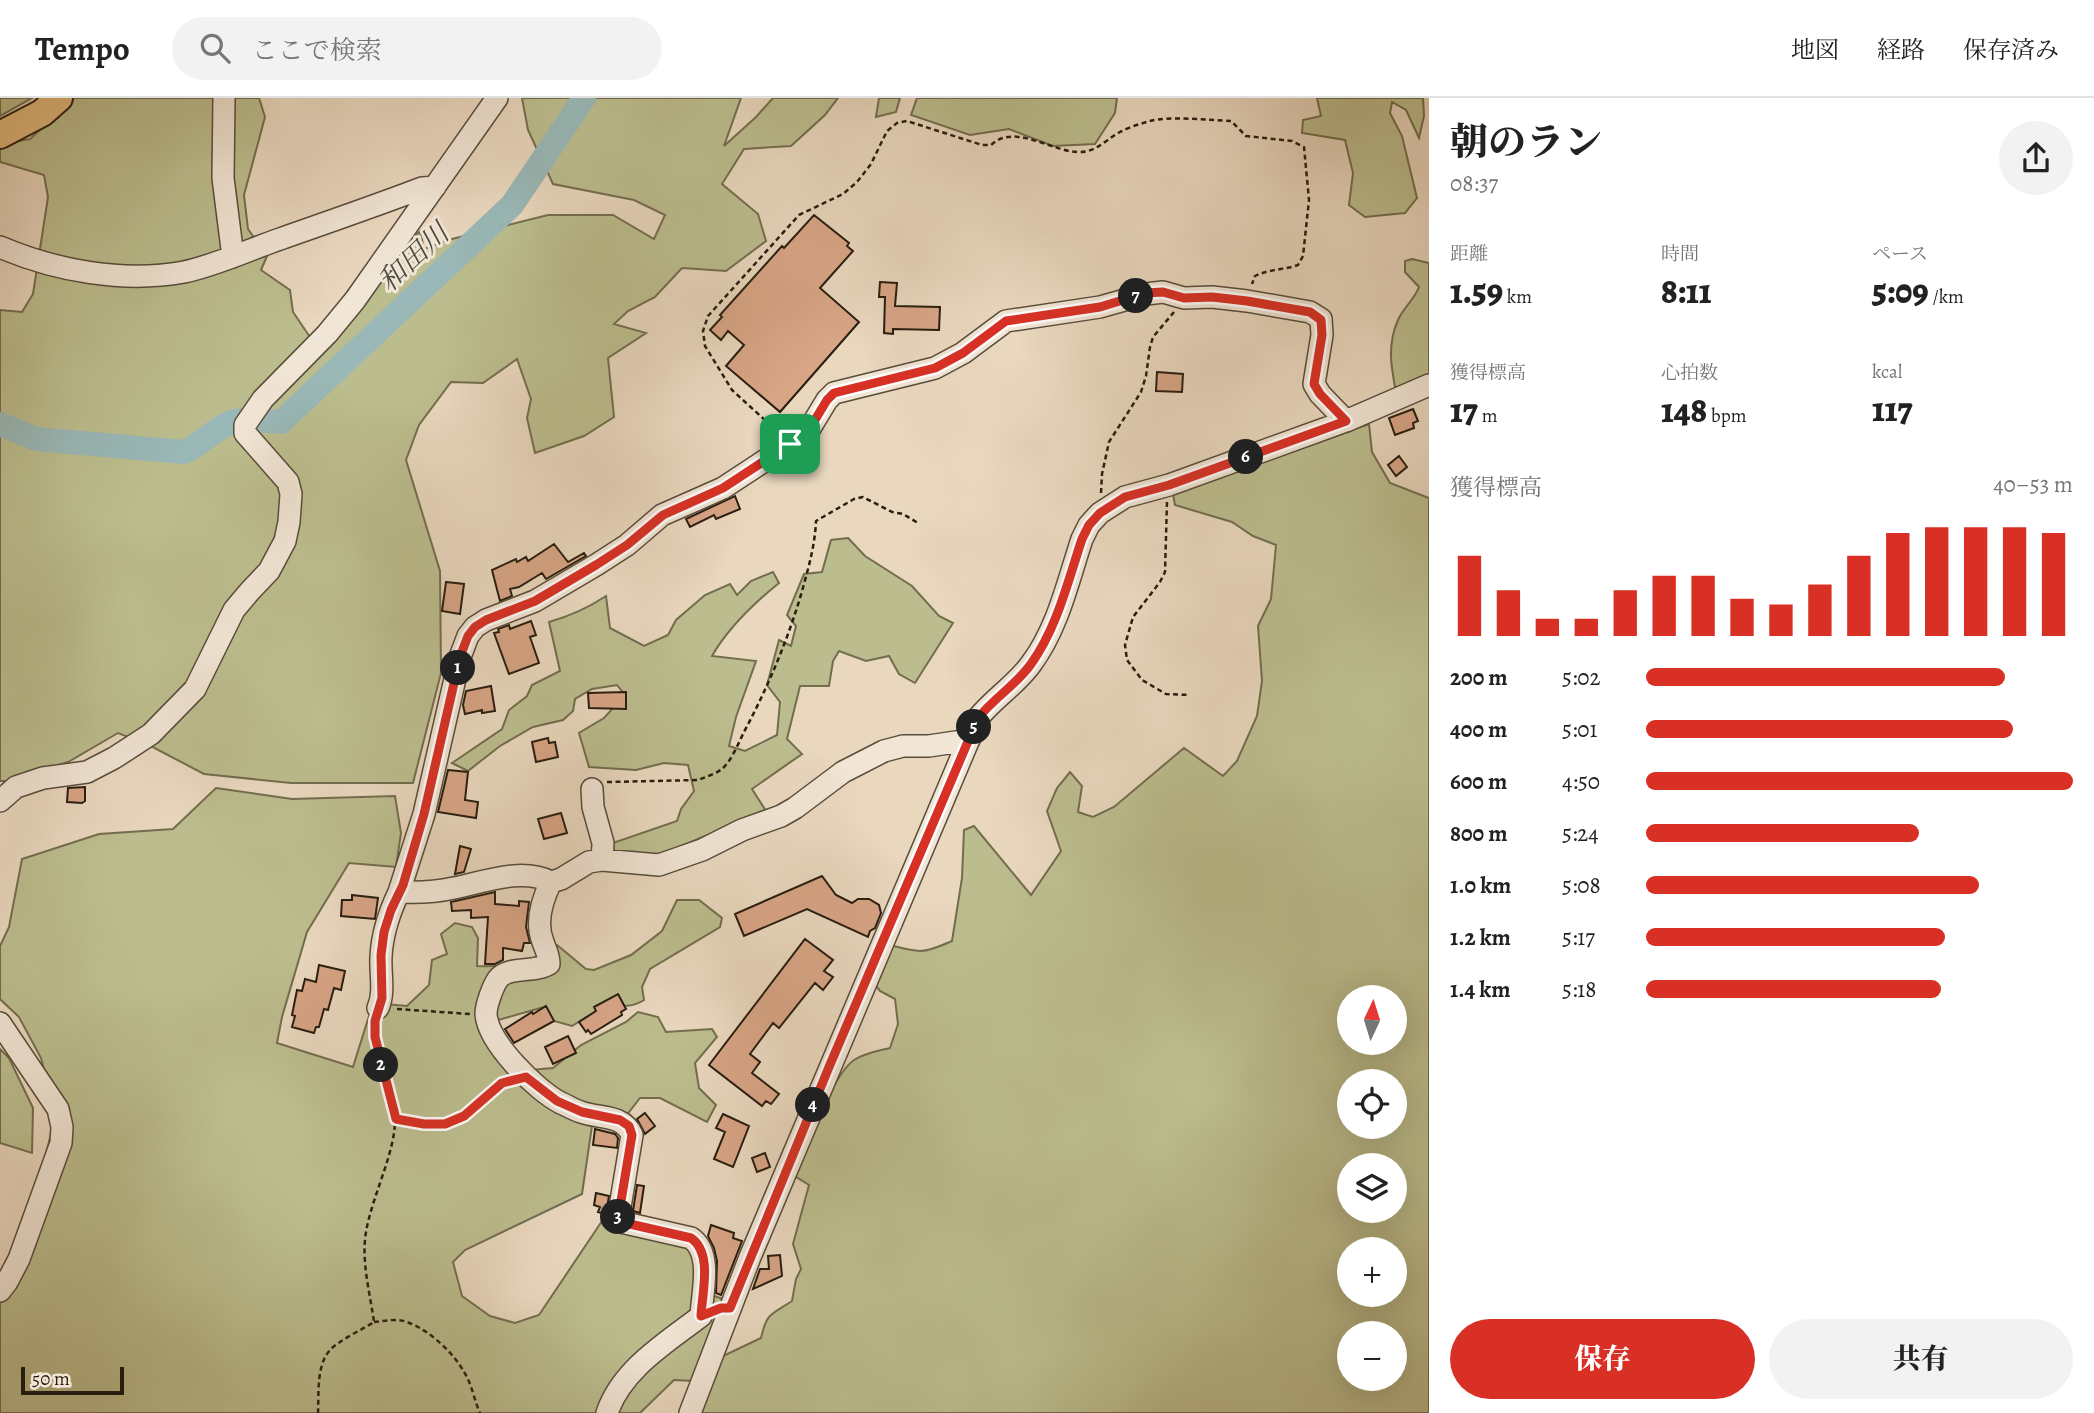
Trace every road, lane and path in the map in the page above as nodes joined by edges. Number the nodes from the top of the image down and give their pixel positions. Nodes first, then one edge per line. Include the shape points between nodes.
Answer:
1 (59, 98) edge
2 (223, 98) edge
3 (497, 98) edge
4 (0, 135) edge
5 (435, 187) junction
6 (0, 247) edge
7 (233, 257) junction
8 (1184, 298) junction
9 (1247, 301) junction
10 (1429, 385) edge
11 (1346, 421) junction
12 (790, 444) junction
13 (1169, 485) junction
14 (1100, 513) junction
15 (918, 523) dead end
16 (1191, 695) dead end
17 (969, 740) junction
18 (592, 789) joint
19 (0, 801) edge
20 (602, 860) junction
21 (551, 882) junction
22 (399, 892) junction
23 (379, 1007) junction
24 (486, 1016) junction
25 (0, 1023) edge
26 (526, 1077) junction
27 (396, 1119) junction
28 (0, 1291) edge
29 (730, 1308) junction
30 (701, 1316) junction
31 (374, 1322) junction
32 (318, 1413) edge
33 (480, 1413) edge
34 (607, 1413) edge
35 (690, 1413) edge

1 - 4 main road via 42,113
2 - 7 street via 223,177
3 - 5 street
5 - 7 street
5 - 19 street via 355,300 263,400 246,425 244,433 288,482 289,522 270,572 234,610 195,689 150,734 114,758 87,772 16,787
6 - 7 street via 87,272 147,276 185,272
8 - 9 street
8 - 12 street via 1146,293 1100,307 1006,321 935,368 834,393 807,433
8 - 14 path via 1153,337 1141,393 1110,442
9 - 11 street via 1310,312 1321,320 1314,384
9 - 12 path via 1255,276 1298,265 1303,256 1309,200 1304,147 1292,141 1246,136 1231,121 1153,120 1120,132 1095,149 1079,152 1005,136 982,145 907,121 897,123 887,131 857,182 843,194 799,215 708,316 703,331 705,346 732,390
10 - 11 street
11 - 13 street
12 - 22 street via 723,488 663,515 627,545 535,601 475,627 460,657 424,814
13 - 14 street via 1125,497
13 - 16 path via 1165,572 1133,617 1125,645 1127,660 1142,680 1166,694
14 - 17 street via 1082,539 1048,639 1029,667 978,718
15 - 18 path via 863,497 819,517 787,638 753,716 722,768 698,780 616,781
17 - 20 street via 884,751 843,772 781,816 659,865
17 - 29 street
18 - 20 street
20 - 21 street
21 - 22 street via 528,875 452,889
21 - 24 street via 543,899 540,931 549,964 505,973 498,979
22 - 23 street via 384,932
23 - 24 path
23 - 27 path via 375,1037
24 - 26 street via 508,1057
25 - 28 street via 58,1108 62,1127 61,1143 19,1259
26 - 27 path via 502,1083 464,1116 445,1124
26 - 30 street via 557,1101 629,1126 632,1135 618,1219 698,1243 704,1269
27 - 31 path via 366,1233
29 - 30 street
29 - 35 street
30 - 34 street via 631,1372
31 - 32 path via 331,1349 324,1360
31 - 33 path via 406,1321 435,1338 466,1374

